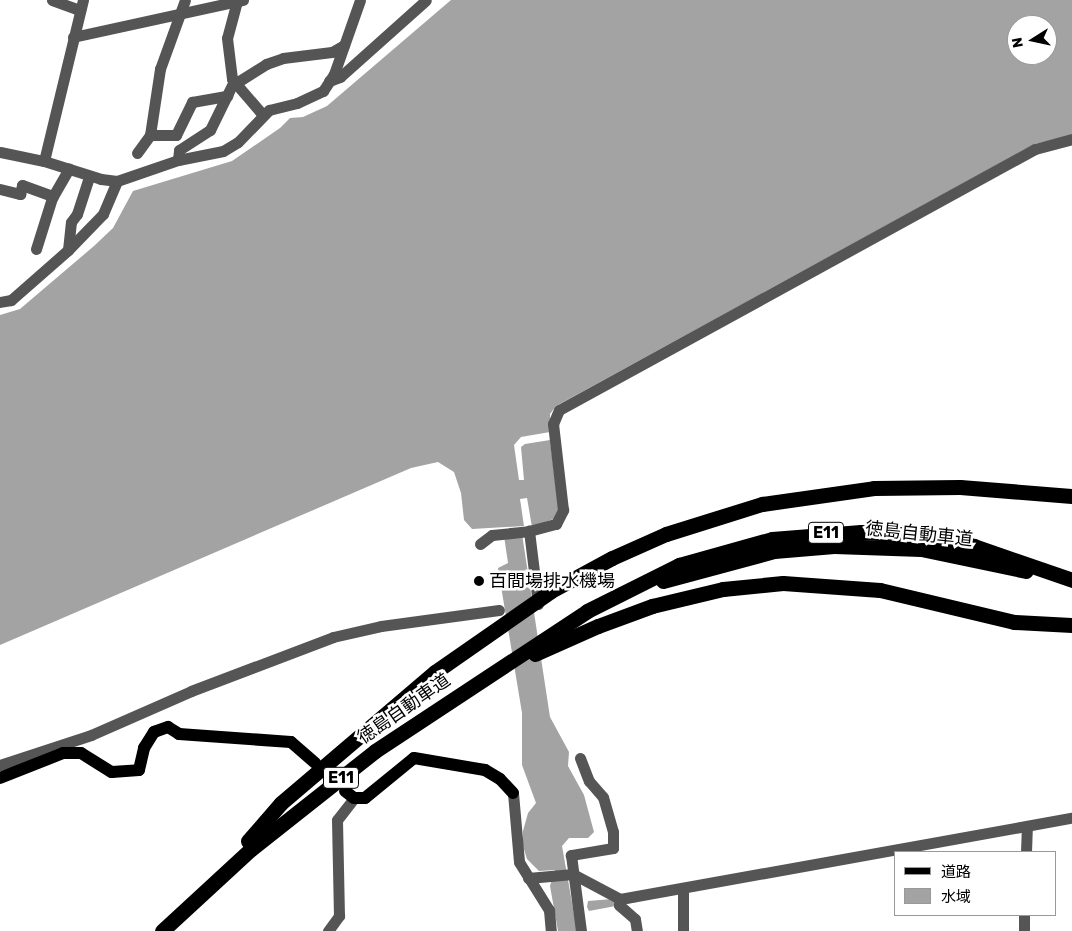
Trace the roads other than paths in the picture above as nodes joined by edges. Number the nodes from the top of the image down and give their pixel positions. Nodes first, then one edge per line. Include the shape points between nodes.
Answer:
1 (52, 0) edge
2 (185, 0) edge
3 (426, 0) edge
4 (240, 1) edge
5 (358, 1) edge
6 (81, 5) edge
7 (179, 15) junction
8 (73, 37) junction
9 (344, 45) junction
10 (329, 81) junction
11 (235, 82) junction
12 (227, 96) junction
13 (264, 114) junction
14 (150, 135) junction
15 (1072, 139) edge
16 (0, 152) edge
17 (137, 153) dead end
18 (178, 160) junction
19 (44, 161) junction
20 (69, 169) junction
21 (89, 176) junction
22 (117, 181) junction
23 (0, 189) edge
24 (53, 196) junction
25 (36, 249) dead end
26 (68, 250) junction
27 (0, 302) edge
28 (1072, 496) edge
29 (527, 530) junction
30 (480, 544) dead end
31 (1072, 580) edge
32 (1072, 590) edge
33 (538, 604) dead end
34 (499, 610) dead end
35 (587, 611) junction
36 (1072, 625) edge
37 (482, 679) junction
38 (580, 758) dead end
39 (314, 763) dead end
40 (0, 765) edge
41 (0, 778) edge
42 (513, 793) joint
43 (350, 794) joint
44 (1072, 818) edge
45 (1027, 827) junction
46 (1026, 851) edge
47 (570, 874) junction
48 (530, 878) junction
49 (208, 887) junction
50 (683, 888) junction
51 (620, 898) junction
52 (1024, 916) edge
53 (162, 931) edge
54 (328, 931) edge
55 (551, 931) edge
56 (581, 931) edge
57 (637, 931) edge
58 (683, 931) edge
59 (1024, 931) edge

1 - 6 street
2 - 7 street
3 - 10 street via 340,77
4 - 7 street
4 - 11 street via 227,38
5 - 9 street
6 - 8 street
7 - 8 street
7 - 14 street via 160,69
8 - 19 street
9 - 10 street
9 - 11 street via 332,52 274,61 250,71
10 - 13 street via 323,91
11 - 12 street
11 - 13 street
12 - 14 street via 192,102 176,135
12 - 18 street via 210,130 179,150
13 - 18 street via 238,142 223,152
14 - 17 street
15 - 29 street via 1035,149 559,410 553,424 563,510 556,524
16 - 19 street
18 - 22 street
19 - 20 street
20 - 21 street
20 - 24 street
21 - 22 street
21 - 26 street via 77,214 71,222
22 - 26 street via 103,214
23 - 24 street via 20,194 22,185
24 - 25 street
26 - 27 street via 11,300
28 - 49 highway via 906,486 796,498 736,511 666,534 612,558 552,591 476,643 382,716 282,803
29 - 30 street via 492,535
29 - 33 street
31 - 35 highway, 徳島自動車道 / E11 via 1001,553 943,539 833,533 772,539 707,555 640,582
32 - 35 highway, 徳島自動車道 / E11 via 1024,571 966,556 894,547 834,546 774,551 723,563 650,585
34 - 40 street via 381,626 333,637 192,691 91,735
35 - 37 highway, 徳島自動車道 / E11
36 - 37 highway via 1014,622 880,590 783,583 691,596 623,616 565,639
37 - 49 highway, 徳島自動車道 / E11 via 375,751 292,814
38 - 47 street via 588,781 603,797 613,832 613,848 571,855
39 - 41 main road via 291,742 179,734 168,728 154,732 144,748 139,770 112,772 81,753 63,753
42 - 43 main road via 500,779 485,770 414,758 365,798
42 - 48 street via 519,862
43 - 54 street via 337,820 339,916
44 - 45 street
45 - 46 street
45 - 50 street
47 - 48 street
47 - 51 street
47 - 56 street
48 - 55 street via 548,910
49 - 53 highway, 徳島自動車道 / E11
50 - 51 street
50 - 58 street
51 - 57 street via 619,905 635,919
52 - 59 street

